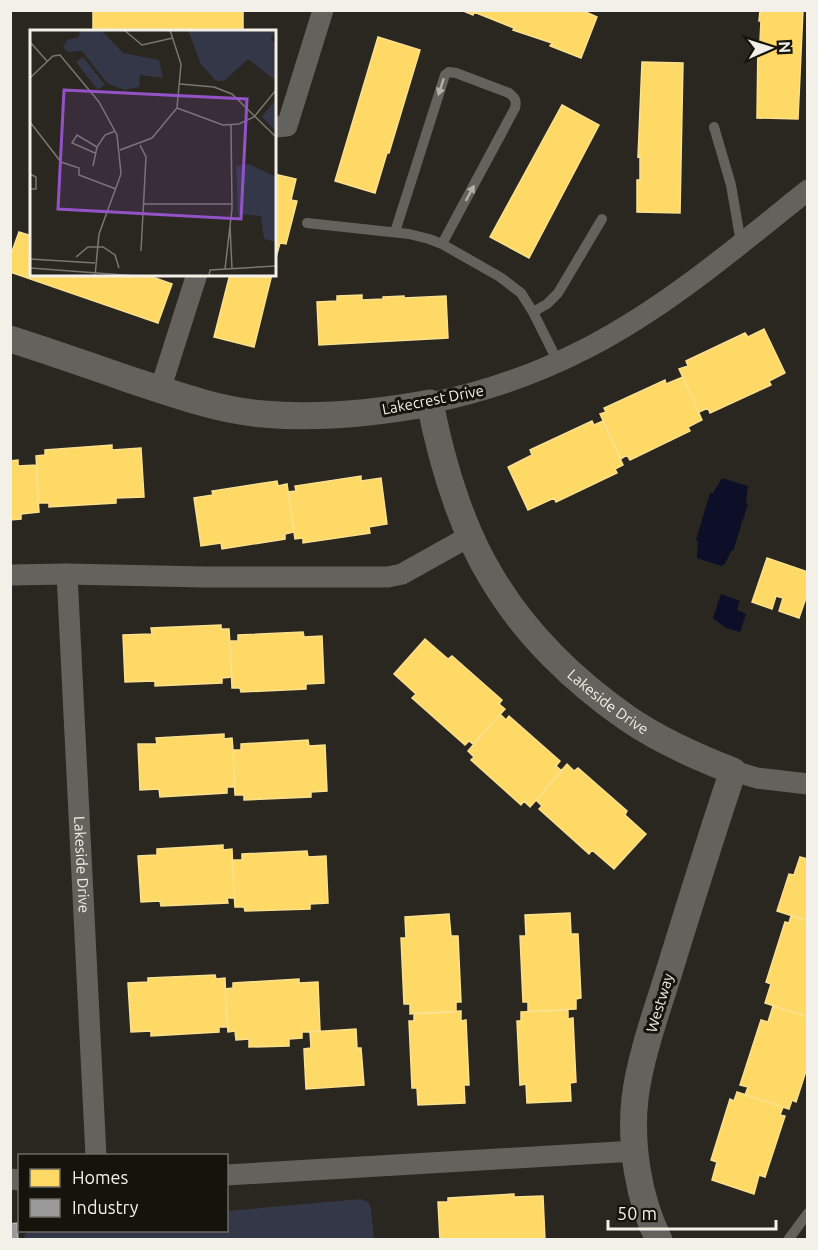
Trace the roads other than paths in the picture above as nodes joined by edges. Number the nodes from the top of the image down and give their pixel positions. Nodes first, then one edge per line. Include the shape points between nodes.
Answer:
1 (323, 10) edge
2 (276, 127) edge
3 (714, 127) dead end
4 (807, 190) edge
5 (602, 219) dead end
6 (307, 223) dead end
7 (395, 232) junction
8 (741, 243) junction
9 (442, 244) junction
10 (195, 276) edge
11 (533, 312) junction
12 (10, 339) edge
13 (558, 362) junction
14 (160, 390) junction
15 (430, 403) junction
16 (470, 536) junction
17 (67, 574) junction
18 (10, 575) edge
19 (733, 771) junction
20 (807, 784) edge
21 (635, 1151) junction
22 (96, 1154) edge
23 (228, 1175) edge
24 (807, 1213) edge
25 (659, 1239) edge
26 (788, 1239) edge

1 - 2 street via 287,126
3 - 8 lane via 731,185
4 - 8 street, Lakecrest Drive
5 - 11 lane via 558,293
6 - 7 lane
7 - 9 lane
9 -> 7 lane via 516,108 509,93 456,73 445,75
8 - 13 street, Lakecrest Drive via 678,292 620,330
9 - 11 lane via 512,284
10 - 14 street
11 - 13 lane
12 - 14 street, Lakecrest Drive
13 - 15 street, Lakecrest Drive via 484,390
14 - 15 street, Lakecrest Drive via 264,414 351,413
15 - 16 street, Lakeside Drive via 446,470
16 - 17 street via 402,574 388,577
16 - 19 street, Lakeside Drive via 519,617 569,671 628,719 696,757
17 - 18 street
17 - 22 street, Lakeside Drive
19 - 20 street, Lakeside Drive
19 - 21 street, Westway via 644,1057 635,1096
21 - 23 street
21 - 25 street, Westway via 645,1206
24 - 26 lane

